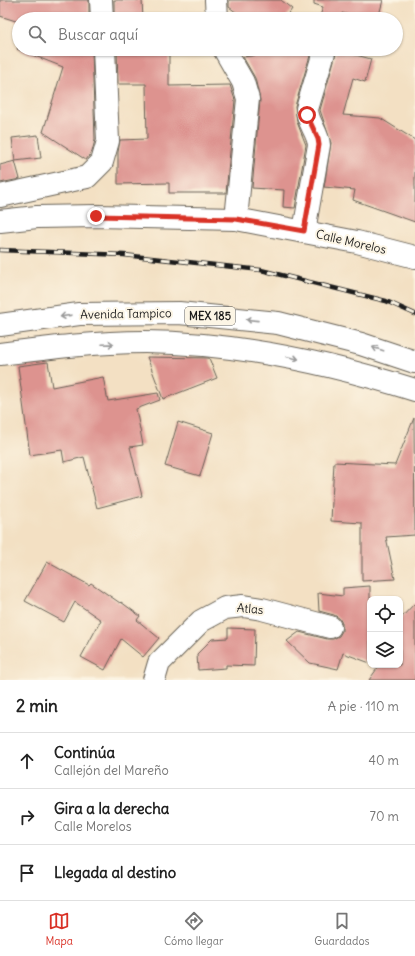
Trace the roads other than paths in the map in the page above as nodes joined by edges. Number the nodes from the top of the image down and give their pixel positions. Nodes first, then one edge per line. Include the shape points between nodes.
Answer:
1 (101, 0) edge
2 (216, 0) edge
3 (102, 12) edge
4 (216, 12) edge
5 (104, 56) edge
6 (228, 56) edge
7 (323, 56) edge
8 (0, 196) edge
9 (236, 219) junction
10 (0, 221) edge
11 (304, 231) junction
12 (415, 257) edge
13 (0, 325) edge
14 (0, 354) edge
15 (415, 362) edge
16 (415, 390) edge
17 (330, 627) dead end
18 (154, 680) edge

1 - 3 street
2 - 4 street
5 - 8 street via 108,141 102,162 87,177
6 - 9 street via 243,82 248,99
7 - 11 street via 307,109 319,145
9 - 10 street, Calle Morelos via 96,216 37,217
9 - 11 street, Calle Morelos
11 - 12 street, Calle Morelos
15 -> 13 street, Avenida Tampico / MEX 185 via 361,344 278,323 179,313 79,314
14 -> 16 street via 64,346 145,342 207,346 280,355 355,371
17 - 18 street, Atlas via 262,609 243,606 225,608 201,621 159,663

